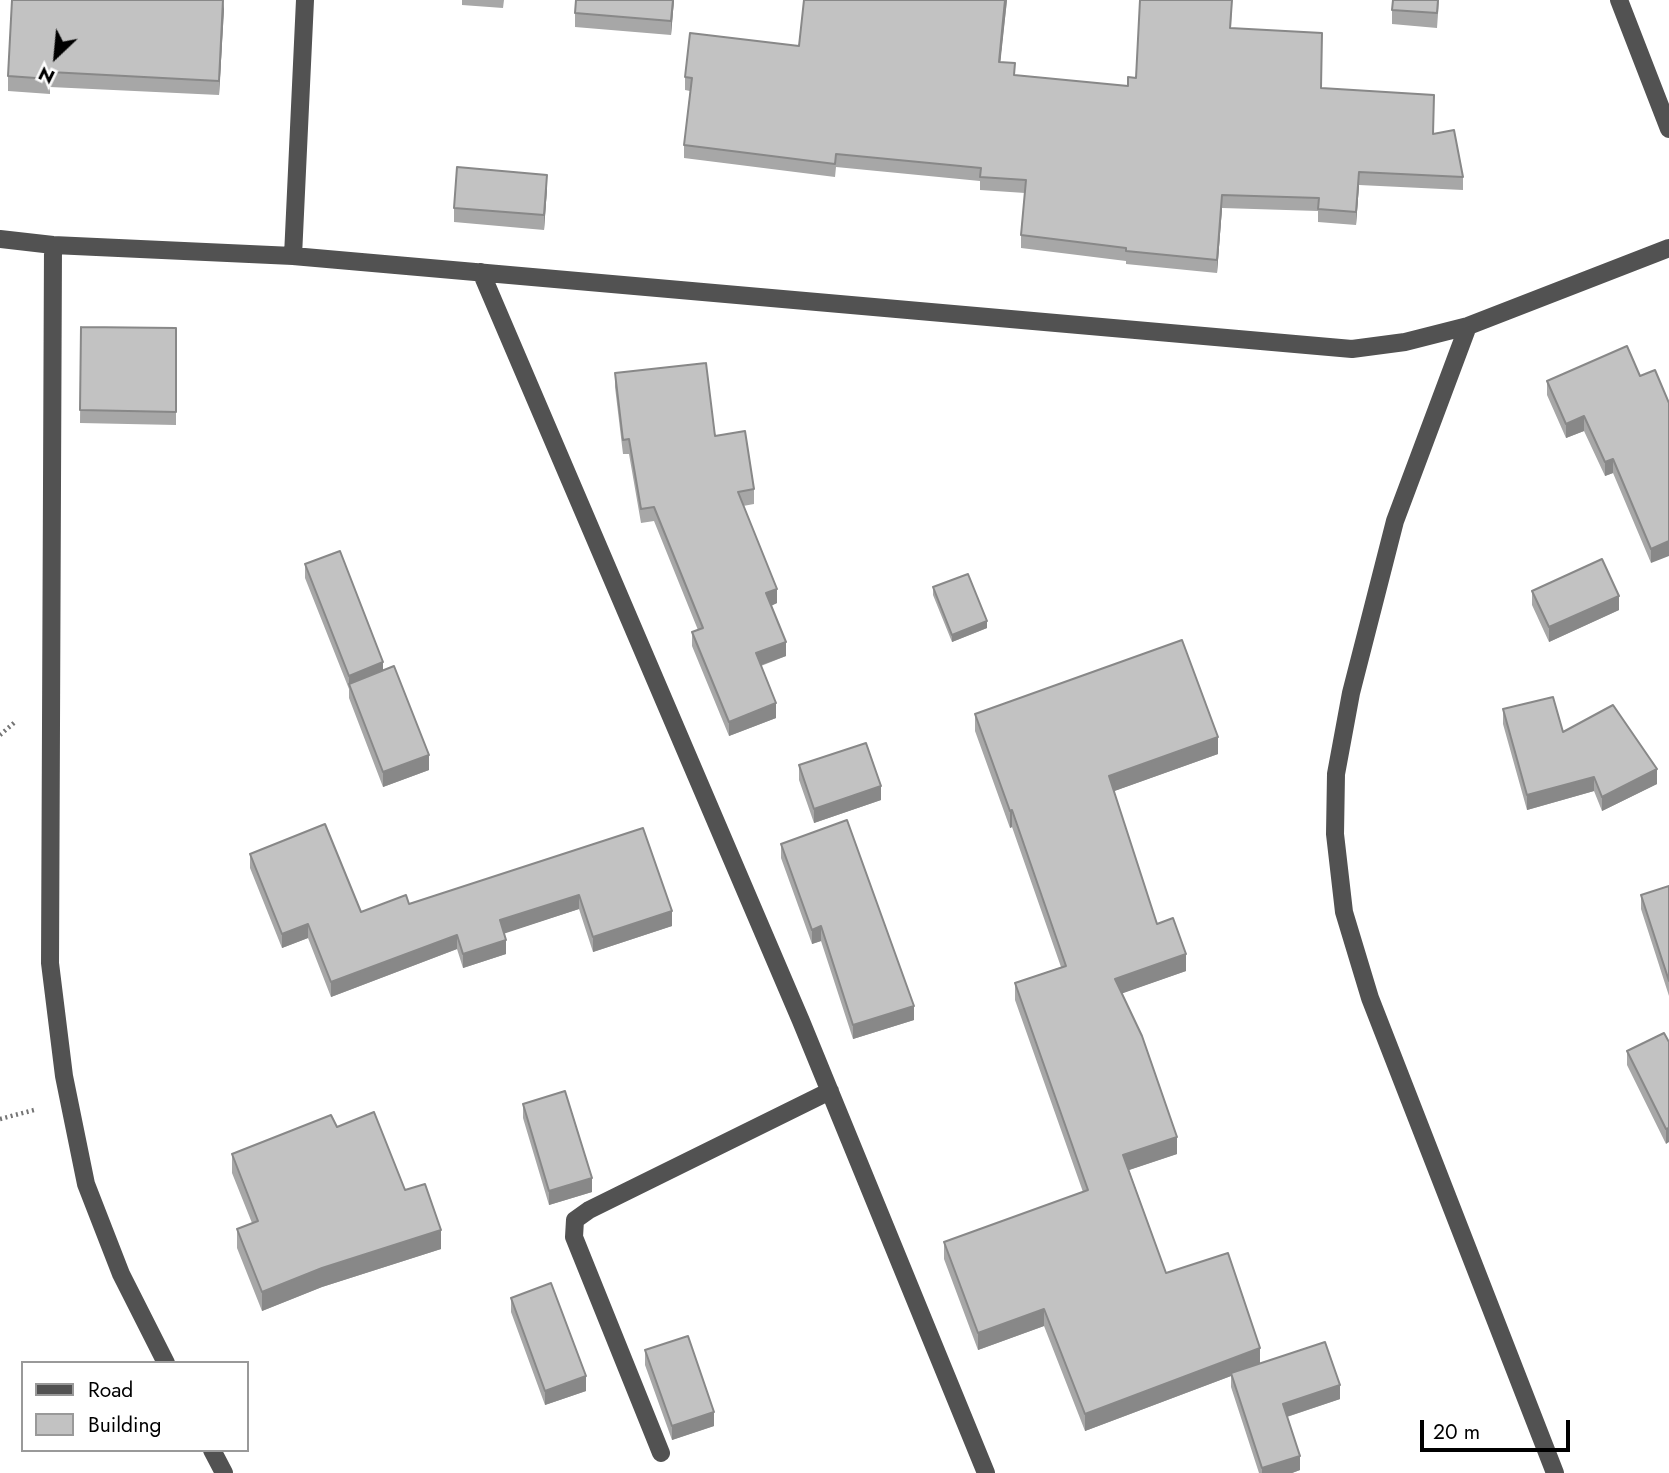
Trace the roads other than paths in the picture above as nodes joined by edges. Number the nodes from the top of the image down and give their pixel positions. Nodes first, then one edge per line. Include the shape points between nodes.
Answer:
1 (305, 0) edge
2 (1619, 0) edge
3 (1669, 128) edge
4 (0, 239) edge
5 (53, 245) junction
6 (1669, 248) edge
7 (293, 256) junction
8 (481, 272) junction
9 (1468, 326) junction
10 (830, 1091) junction
11 (165, 1361) edge
12 (213, 1452) edge
13 (662, 1454) dead end
14 (224, 1473) edge
15 (986, 1473) edge
16 (1555, 1473) edge

1 - 7 street
2 - 3 street
4 - 5 street
5 - 7 street
5 - 11 street via 50,963 64,1076 86,1184 121,1274
6 - 9 street
7 - 8 street
8 - 9 street via 1352,349
8 - 10 street
9 - 16 street via 1391,535 1351,693 1336,774 1335,834 1344,912 1370,998
10 - 13 street via 575,1220 574,1237
10 - 15 street
12 - 14 street

